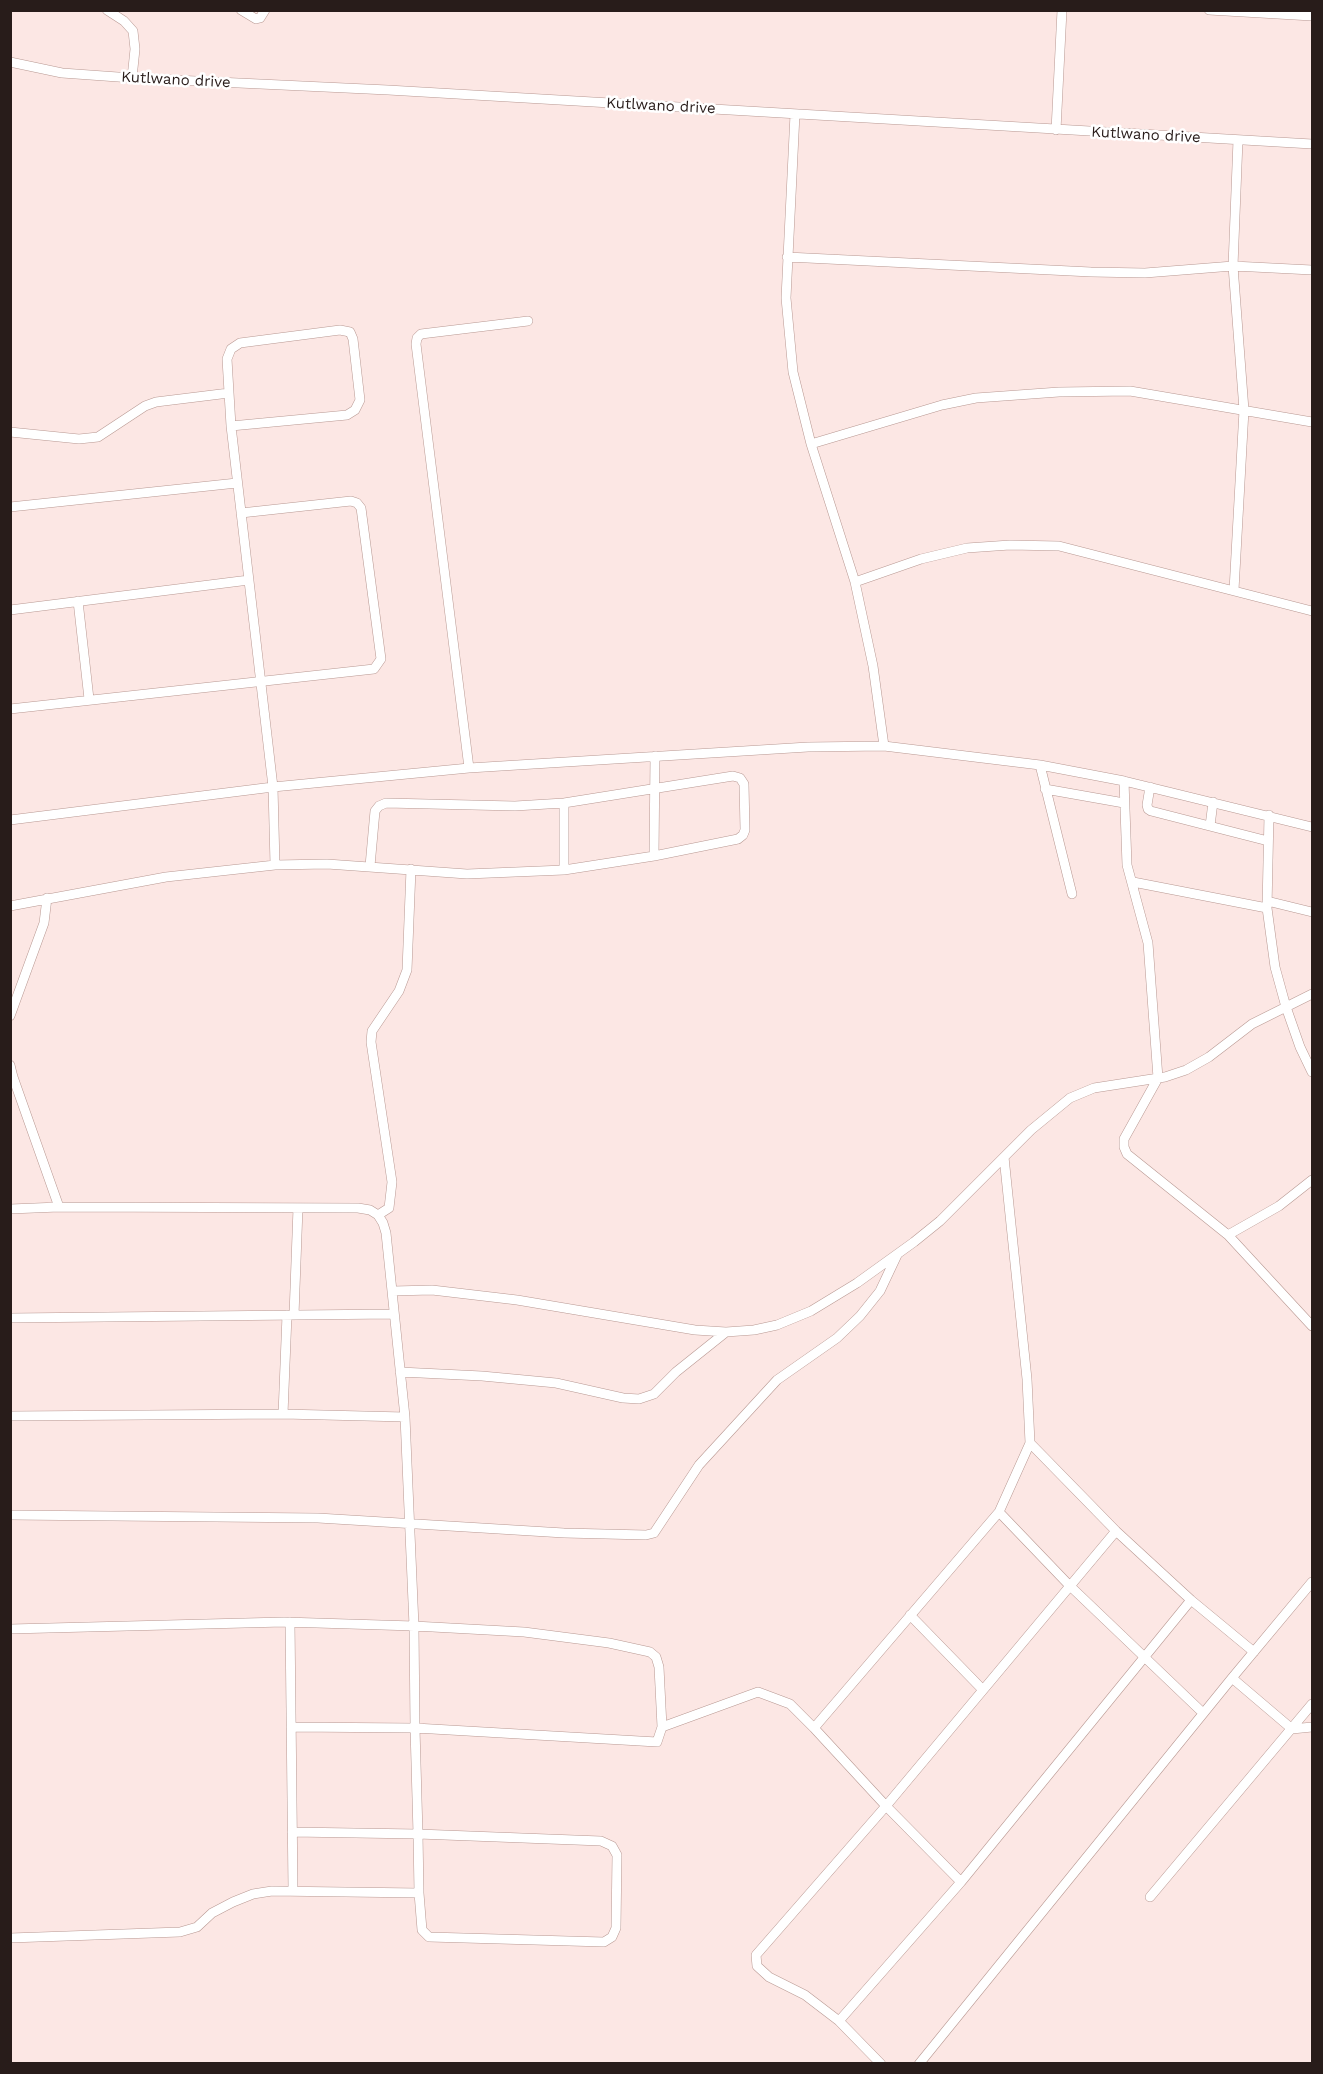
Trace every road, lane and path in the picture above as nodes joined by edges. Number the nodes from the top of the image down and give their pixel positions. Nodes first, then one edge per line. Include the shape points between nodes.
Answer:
1 (107, 10) edge
2 (241, 10) edge
3 (265, 10) edge
4 (1062, 10) edge
5 (1209, 10) edge
6 (1239, 11) edge
7 (1312, 16) edge
8 (10, 63) edge
9 (132, 78) junction
10 (795, 114) junction
11 (1056, 130) junction
12 (1238, 140) junction
13 (1312, 144) edge
14 (787, 257) junction
15 (1233, 266) junction
16 (1312, 270) edge
17 (528, 321) dead end
18 (229, 393) junction
19 (1244, 410) junction
20 (1312, 422) edge
21 (231, 426) junction
22 (10, 432) edge
23 (811, 444) junction
24 (237, 483) junction
25 (10, 507) edge
26 (241, 513) junction
27 (249, 580) junction
28 (855, 582) junction
29 (1234, 590) junction
30 (78, 601) junction
31 (10, 610) edge
32 (1312, 610) edge
33 (262, 681) junction
34 (89, 699) junction
35 (10, 709) edge
36 (884, 746) junction
37 (655, 756) junction
38 (1040, 765) junction
39 (469, 768) junction
40 (1124, 781) junction
41 (273, 787) junction
42 (1150, 787) junction
43 (654, 788) junction
44 (1045, 789) junction
45 (1213, 802) junction
46 (564, 803) junction
47 (1124, 803) junction
48 (1269, 815) junction
49 (10, 820) edge
50 (1209, 826) junction
51 (1312, 827) edge
52 (1268, 841) junction
53 (654, 856) junction
54 (275, 865) junction
55 (370, 866) junction
56 (411, 869) junction
57 (564, 870) junction
58 (1133, 882) junction
59 (1072, 894) dead end
60 (47, 898) junction
61 (1267, 905) junction
62 (10, 906) edge
63 (1312, 912) edge
64 (1312, 994) edge
65 (1286, 1007) junction
66 (10, 1016) edge
67 (10, 1065) edge
68 (1312, 1072) edge
69 (1158, 1078) junction
70 (1004, 1157) junction
71 (1312, 1180) edge
72 (59, 1208) junction
73 (298, 1208) junction
74 (10, 1209) edge
75 (378, 1215) junction
76 (1228, 1235) junction
77 (897, 1254) junction
78 (393, 1290) junction
79 (394, 1314) junction
80 (290, 1315) junction
81 (10, 1318) edge
82 (1312, 1326) edge
83 (726, 1332) junction
84 (400, 1372) junction
85 (283, 1414) junction
86 (10, 1416) edge
87 (405, 1417) junction
88 (1030, 1443) junction
89 (999, 1512) junction
90 (10, 1515) edge
91 (409, 1523) junction
92 (1116, 1531) junction
93 (1312, 1582) edge
94 (1069, 1585) junction
95 (1191, 1600) junction
96 (910, 1615) junction
97 (290, 1622) junction
98 (414, 1626) junction
99 (10, 1629) edge
100 (1254, 1652) junction
101 (1143, 1657) junction
102 (1232, 1678) junction
103 (983, 1690) junction
104 (1312, 1704) edge
105 (1203, 1713) junction
106 (291, 1727) junction
107 (662, 1727) junction
108 (1312, 1727) edge
109 (415, 1728) junction
110 (814, 1728) junction
111 (1292, 1729) junction
112 (886, 1806) junction
113 (292, 1832) junction
114 (418, 1834) junction
115 (960, 1882) junction
116 (293, 1890) junction
117 (419, 1893) junction
118 (1150, 1897) dead end
119 (10, 1938) edge
120 (839, 2021) junction
121 (881, 2064) edge
122 (919, 2064) edge

1 - 9 street via 133,31
2 - 3 street via 256,19
4 - 11 street
5 - 6 street
6 - 7 street
8 - 9 street, Kutlwano drive via 62,73
9 - 10 street, Kutlwano drive
10 - 11 street, Kutlwano drive
10 - 14 street
11 - 12 street, Kutlwano drive
12 - 13 street, Kutlwano drive
12 - 15 street
14 - 15 street via 1091,272 1145,273
14 - 23 street via 786,298 793,372
15 - 16 street
15 - 19 street
17 - 39 street via 421,334 416,344
18 - 21 street
18 - 21 street via 227,359 231,349 240,343 350,332 360,400 355,410 347,415
18 - 22 street via 156,402 98,437 79,439
19 - 20 street
19 - 23 street via 1130,391 1016,394 942,405
19 - 29 street
21 - 24 street
23 - 28 street
24 - 25 street
24 - 26 street
26 - 27 street
26 - 33 street via 357,503 361,508 381,659 374,669
27 - 30 street
27 - 33 street
28 - 29 street via 967,548 1059,546
28 - 36 street via 873,666
29 - 32 street
30 - 31 street
30 - 34 street
33 - 34 street
33 - 41 street
34 - 35 street
36 - 37 street
36 - 38 street
37 - 39 street
37 - 43 street
38 - 40 street
38 - 44 street
39 - 41 street
40 - 42 street
40 - 47 street
41 - 49 street
41 - 54 street
42 - 45 street
42 - 50 street via 1147,805 1151,812
43 - 46 street
43 - 53 street
43 - 53 street via 740,778 744,784 745,830 738,839
44 - 47 street
44 - 59 street
45 - 48 street
45 - 50 street
46 - 55 street via 386,803 375,811
46 - 57 street
47 - 58 street via 1126,859
48 - 51 street
48 - 52 street
50 - 52 street
52 - 61 street
53 - 57 street
54 - 55 street
54 - 60 street via 166,877
55 - 56 street
56 - 57 street via 467,874
56 - 75 street via 406,970 399,991 372,1031 392,1182 389,1208
58 - 61 street
58 - 69 street via 1148,943
60 - 62 street
60 - 66 street via 44,923
61 - 63 street
61 - 65 street via 1275,967
64 - 65 street
65 - 68 street
65 - 69 street via 1252,1024 1186,1070
67 - 72 street
69 - 70 street via 1094,1088 1070,1098
69 - 76 street via 1124,1139 1127,1154
70 - 77 street via 940,1221
70 - 88 street via 1028,1379
71 - 76 street via 1279,1206
72 - 73 street
72 - 74 street
73 - 75 street via 358,1208
73 - 80 street
75 - 78 street via 386,1233
76 - 82 street
77 - 83 street via 811,1311 777,1325
77 - 91 street via 880,1290 860,1316 837,1338 777,1380 754,1403 699,1465 654,1533 564,1533
78 - 79 street
78 - 83 street via 432,1290 517,1300
79 - 80 street
79 - 84 street
80 - 81 street
80 - 85 street
83 - 84 street via 654,1394 639,1399 546,1382
84 - 87 street
85 - 86 street
85 - 87 street
87 - 91 street
88 - 89 street
88 - 92 street
89 - 94 street
89 - 96 street
90 - 91 street via 318,1518
91 - 98 street
92 - 94 street
92 - 95 street
93 - 100 street
94 - 101 street
94 - 103 street
95 - 100 street
95 - 101 street
96 - 103 street
96 - 110 street
97 - 98 street
97 - 99 street
97 - 106 street
98 - 107 street via 524,1632 650,1652 659,1667
98 - 109 street
100 - 102 street
101 - 105 street
101 - 115 street
102 - 105 street
102 - 111 street
103 - 112 street
104 - 111 street
105 - 122 street
106 - 109 street
106 - 113 street
107 - 109 street via 657,1742 651,1743
107 - 110 street via 758,1692 790,1704
108 - 111 street
109 - 114 street
110 - 112 street
111 - 118 street
112 - 115 street
112 - 120 street via 756,1955 757,1966 769,1977 805,1995
113 - 114 street
113 - 116 street
114 - 117 street
114 - 117 street via 601,1841 612,1846 617,1855 616,1928 612,1937 604,1941 429,1937 422,1930
115 - 120 street
116 - 117 street
116 - 119 street via 253,1894 180,1932
120 - 121 street

